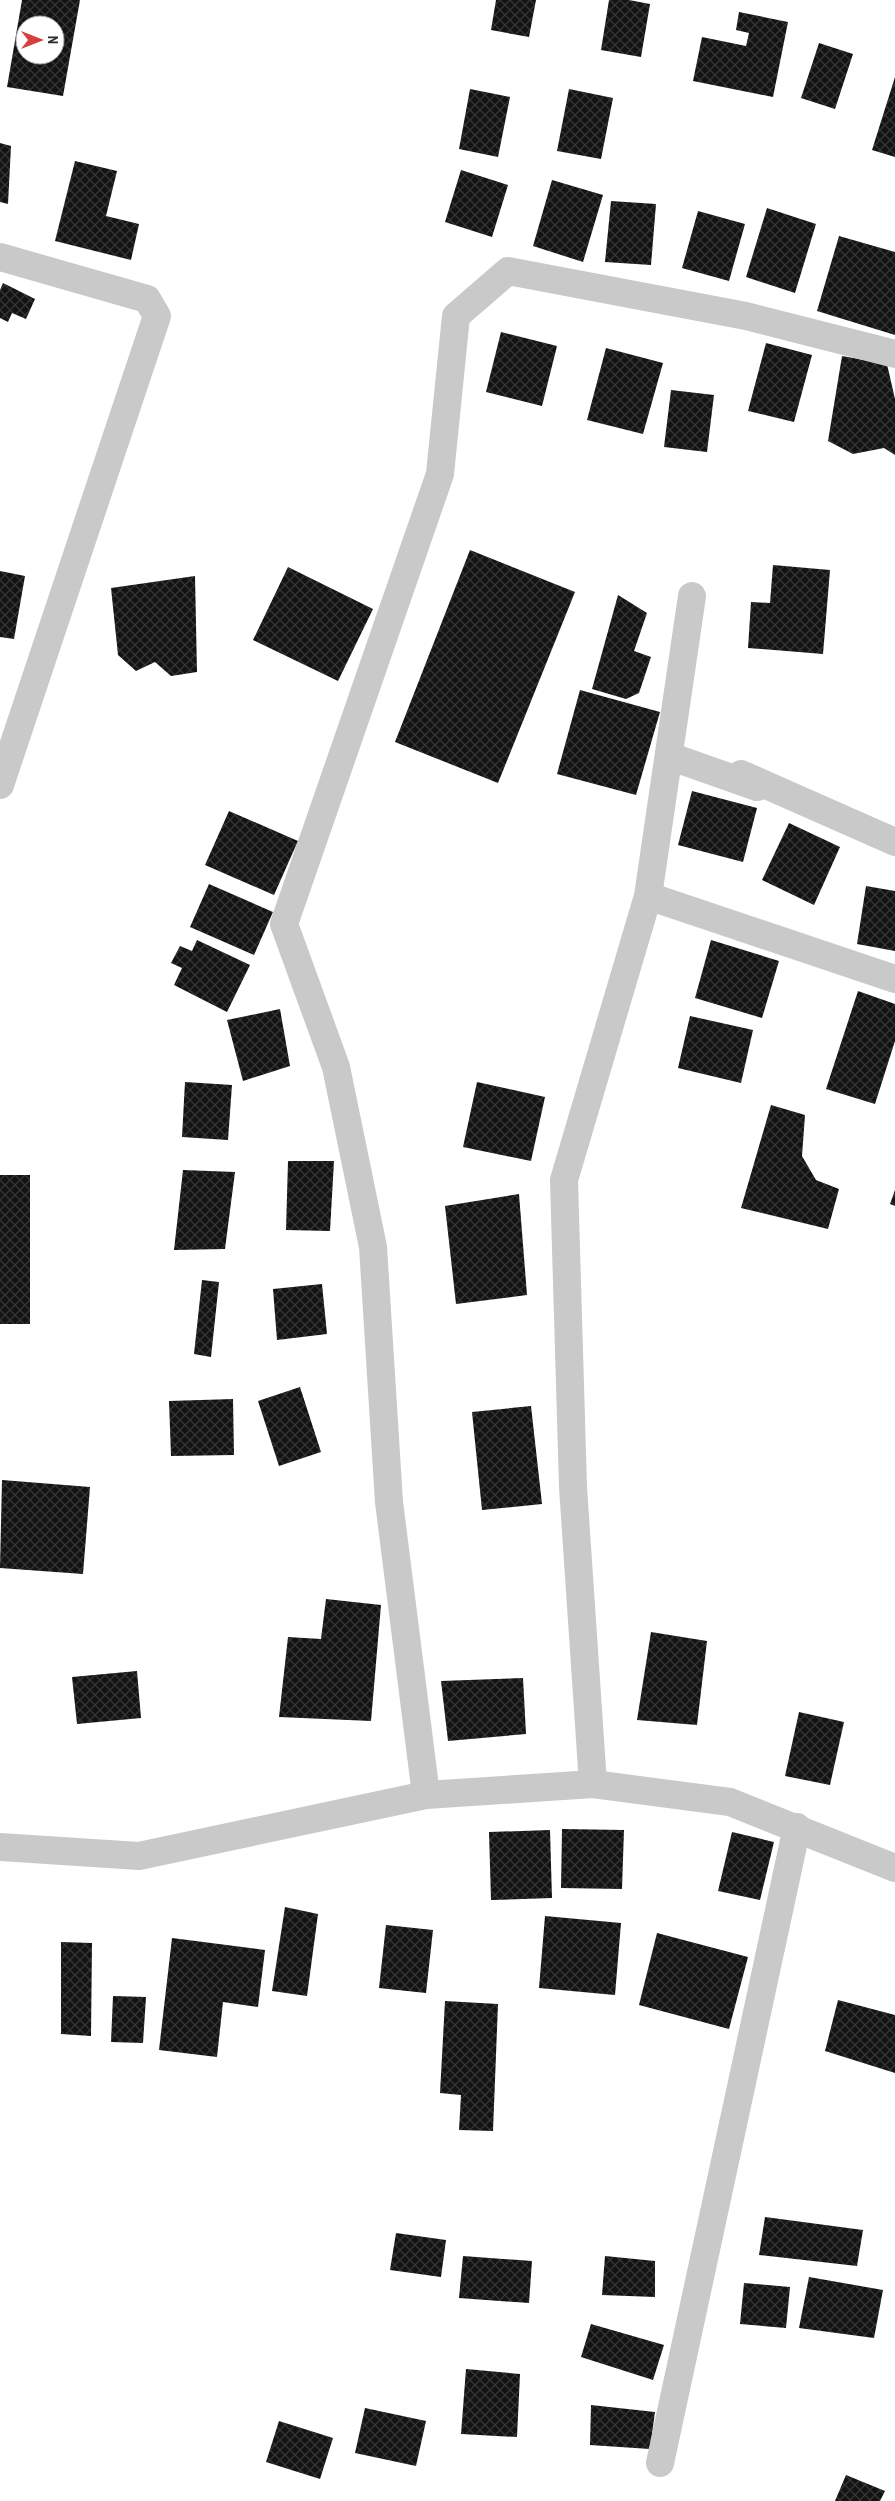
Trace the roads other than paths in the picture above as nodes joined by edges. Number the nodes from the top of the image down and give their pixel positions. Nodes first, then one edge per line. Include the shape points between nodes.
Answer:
1 (0, 257) edge
2 (895, 354) edge
3 (692, 596) dead end
4 (669, 756) junction
5 (741, 774) dead end
6 (0, 785) edge
7 (826, 812) junction
8 (895, 842) edge
9 (648, 896) junction
10 (895, 979) edge
11 (593, 1784) junction
12 (426, 1795) junction
13 (797, 1827) junction
14 (0, 1847) edge
15 (895, 1868) edge
16 (660, 2463) dead end

1 - 6 street via 147,299 157,316
2 - 12 street via 746,316 508,271 456,316 440,474 284,924 336,1067 373,1247 388,1502
3 - 4 street
4 - 7 street
4 - 9 street
5 - 7 street
7 - 8 street
9 - 10 street
9 - 11 street via 564,1180 573,1487
11 - 12 street
11 - 13 street via 730,1802
12 - 14 street via 138,1856
13 - 15 street
13 - 16 street

